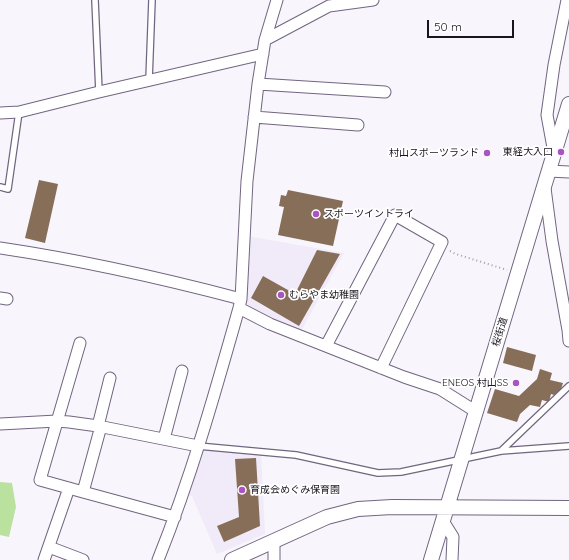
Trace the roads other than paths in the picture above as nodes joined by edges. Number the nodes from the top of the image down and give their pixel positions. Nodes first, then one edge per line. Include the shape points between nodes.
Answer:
1 (95, 0) edge
2 (152, 0) edge
3 (277, 0) edge
4 (373, 0) edge
5 (567, 0) edge
6 (266, 40) junction
7 (263, 54) junction
8 (149, 80) junction
9 (258, 84) junction
10 (99, 92) junction
11 (386, 92) dead end
12 (569, 104) edge
13 (0, 112) edge
14 (19, 112) junction
15 (254, 117) junction
16 (358, 125) dead end
17 (554, 153) junction
18 (549, 171) junction
19 (569, 172) edge
20 (545, 185) junction
21 (0, 187) edge
22 (0, 248) edge
23 (240, 304) junction
24 (569, 341) edge
25 (80, 343) dead end
26 (326, 346) junction
27 (381, 368) junction
28 (182, 371) dead end
29 (110, 378) dead end
30 (569, 386) edge
31 (475, 411) junction
32 (57, 421) junction
33 (0, 424) edge
34 (100, 426) junction
35 (164, 439) junction
36 (198, 446) junction
37 (569, 446) edge
38 (501, 451) junction
39 (461, 461) junction
40 (69, 488) junction
41 (83, 492) junction
42 (569, 508) edge
43 (445, 515) junction
44 (175, 517) junction
45 (274, 540) junction
46 (49, 547) junction
47 (44, 560) edge
48 (83, 560) edge
49 (158, 560) edge
50 (232, 560) edge
51 (274, 560) edge
52 (431, 560) edge
53 (452, 560) edge

1 - 10 lane
2 - 8 lane
3 - 6 street
4 - 6 street via 329,6
5 - 17 street via 547,115
6 - 7 street
7 - 8 street
7 - 9 street
8 - 10 street
9 - 11 street
9 - 15 street
10 - 14 street
12 - 17 street, 桜街道
13 - 14 street
14 - 21 lane via 8,188
15 - 16 street
15 - 23 street via 247,181
17 - 18 street, 桜街道
18 - 19 street
18 - 20 street, 桜街道
20 - 24 street
20 - 31 street, 桜街道
22 - 23 street via 172,281
23 - 26 street via 270,324
23 - 36 street
25 - 32 street
26 - 27 street
26 - 27 street via 395,215 442,242
27 - 31 street via 440,389
28 - 35 street
29 - 34 street
30 - 38 lane
31 - 39 street, 桜街道
32 - 33 street
32 - 34 street
32 - 40 street via 40,480
34 - 35 street
34 - 41 street
35 - 36 street
36 - 39 lane via 296,455 378,472 401,472
36 - 44 street
37 - 38 lane
38 - 39 lane
39 - 43 street, 桜街道
40 - 41 street
40 - 46 street
41 - 44 street
42 - 43 street
43 - 45 street via 392,507 358,509 327,517
43 - 52 street, 桜街道
43 - 53 street via 453,537
44 - 49 street
45 - 50 street
45 - 51 street
46 - 47 street
46 - 48 street

